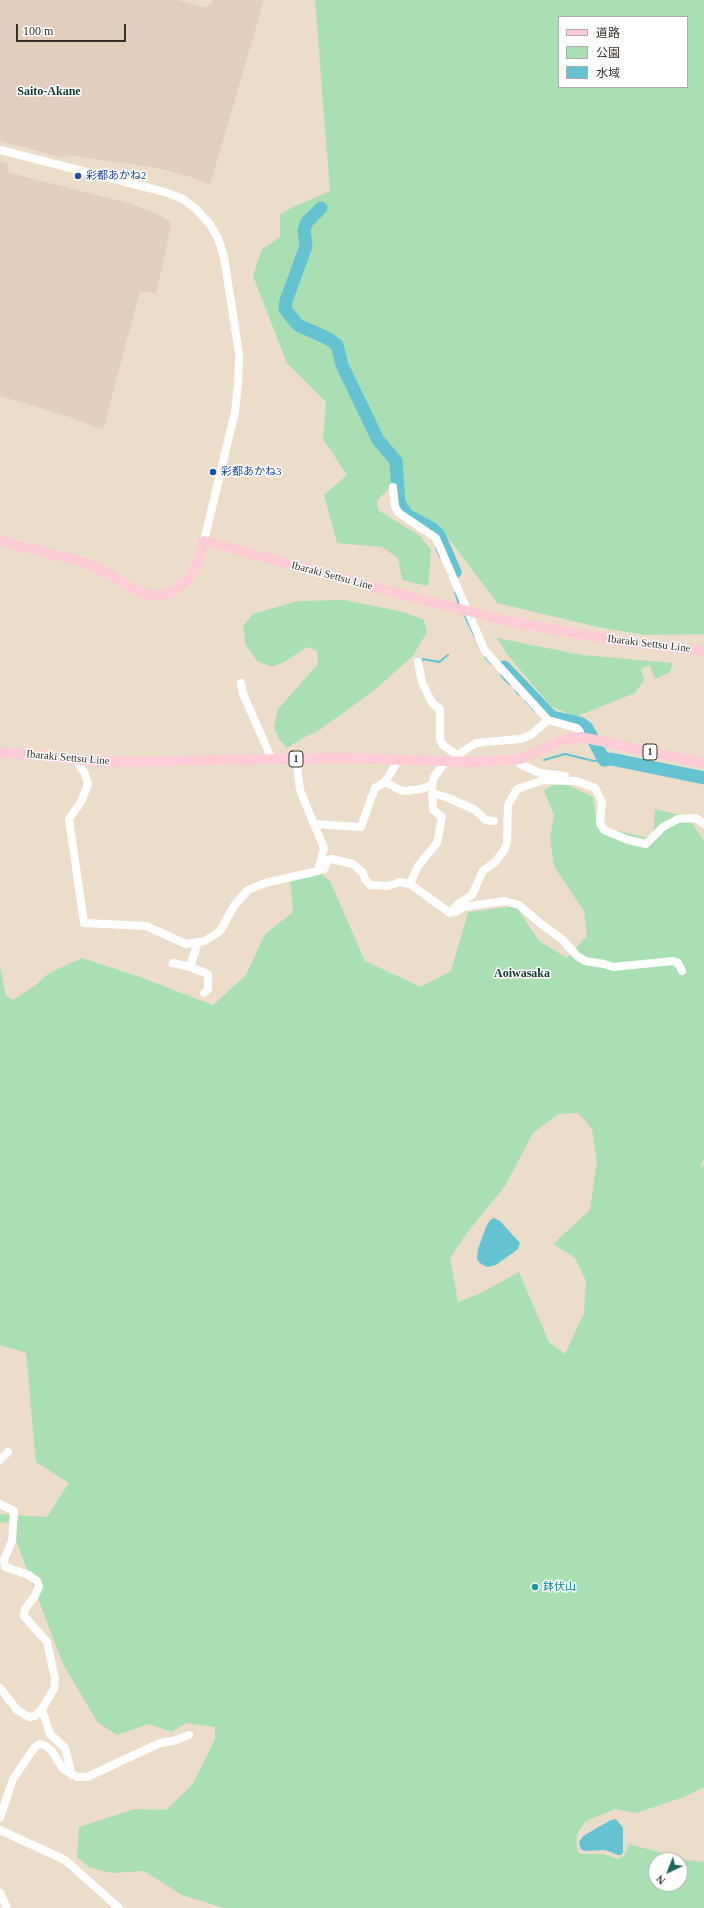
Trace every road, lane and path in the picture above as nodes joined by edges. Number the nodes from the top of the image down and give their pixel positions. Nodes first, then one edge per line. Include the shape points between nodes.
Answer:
1 (0, 150) edge
2 (393, 488) dead end
3 (0, 541) edge
4 (204, 541) junction
5 (704, 651) edge
6 (418, 662) dead end
7 (241, 684) dead end
8 (548, 720) junction
9 (589, 739) junction
10 (0, 752) edge
11 (455, 757) junction
12 (269, 758) junction
13 (75, 759) junction
14 (296, 759) junction
15 (399, 759) junction
16 (518, 760) junction
17 (704, 763) edge
18 (566, 780) junction
19 (385, 782) junction
20 (432, 789) junction
21 (494, 820) dead end
22 (314, 824) junction
23 (704, 824) edge
24 (318, 871) junction
25 (410, 884) junction
26 (450, 913) junction
27 (198, 942) junction
28 (174, 963) dead end
29 (190, 966) junction
30 (682, 971) dead end
31 (204, 993) dead end
32 (8, 1452) dead end
33 (0, 1460) edge
34 (0, 1504) edge
35 (0, 1688) edge
36 (42, 1709) junction
37 (189, 1735) dead end
38 (72, 1775) junction
39 (0, 1818) edge
40 (0, 1830) edge
41 (0, 1893) edge
42 (6, 1908) edge
43 (119, 1908) edge

1 - 4 street via 165,192 183,199 210,223 218,238 224,257 239,354 238,384 235,412
2 - 8 street via 395,506 399,513 436,538 485,650
3 - 4 main road via 83,562 135,590 154,596 172,592 188,580 197,565
4 - 5 main road, Ibaraki Settsu Line via 512,622 619,642
6 - 11 street via 422,682 432,703 440,709 440,739
7 - 12 street
8 - 9 street via 578,728
8 - 11 street via 528,736 476,743
9 - 16 main road, Ibaraki Settsu Line / 1 via 562,740
9 - 17 main road, Ibaraki Settsu Line / 1
10 - 13 main road, Ibaraki Settsu Line / 1
11 - 15 main road, Ibaraki Settsu Line / 1
11 - 16 main road, Ibaraki Settsu Line / 1 via 476,762
11 - 20 street via 434,777
12 - 13 main road, Ibaraki Settsu Line / 1 via 104,762
12 - 14 main road, Ibaraki Settsu Line / 1
13 - 27 street via 88,784 81,802 69,819 84,923 146,926 186,944
14 - 15 main road, Ibaraki Settsu Line / 1
14 - 22 street via 300,790
15 - 19 street
16 - 18 street via 520,764 540,773 565,776
18 - 23 street via 595,788 602,802 600,823 604,830 628,840 646,844 663,827 678,818 696,818
18 - 26 street via 544,780 517,789 508,805 508,841 505,849 495,862 483,870 472,895
19 - 20 street via 406,791
19 - 22 street via 375,788 361,827
20 - 21 street via 474,810 486,820
20 - 25 street via 433,810 442,818 437,843 418,866
22 - 24 street via 324,848
24 - 25 street via 323,872 328,860 332,859 353,864 370,885 388,886 400,882
24 - 27 street via 265,883 248,890 234,906 220,931
25 - 26 street
26 - 30 street via 457,912 463,907 504,901 519,905 585,961 612,967 673,961 678,963
27 - 29 street
28 - 29 street
29 - 31 street via 208,974 208,989
32 - 33 street
34 - 36 street via 14,1511 12,1541 4,1560 5,1567 29,1575 39,1586 25,1609 24,1616 47,1642 55,1679 54,1689
35 - 36 street via 24,1716 36,1716
36 - 38 street via 50,1734 65,1748
37 - 38 street via 160,1743 88,1777 77,1778
38 - 39 street via 63,1769 46,1746 35,1746 13,1779
40 - 43 street via 65,1860
41 - 42 street

